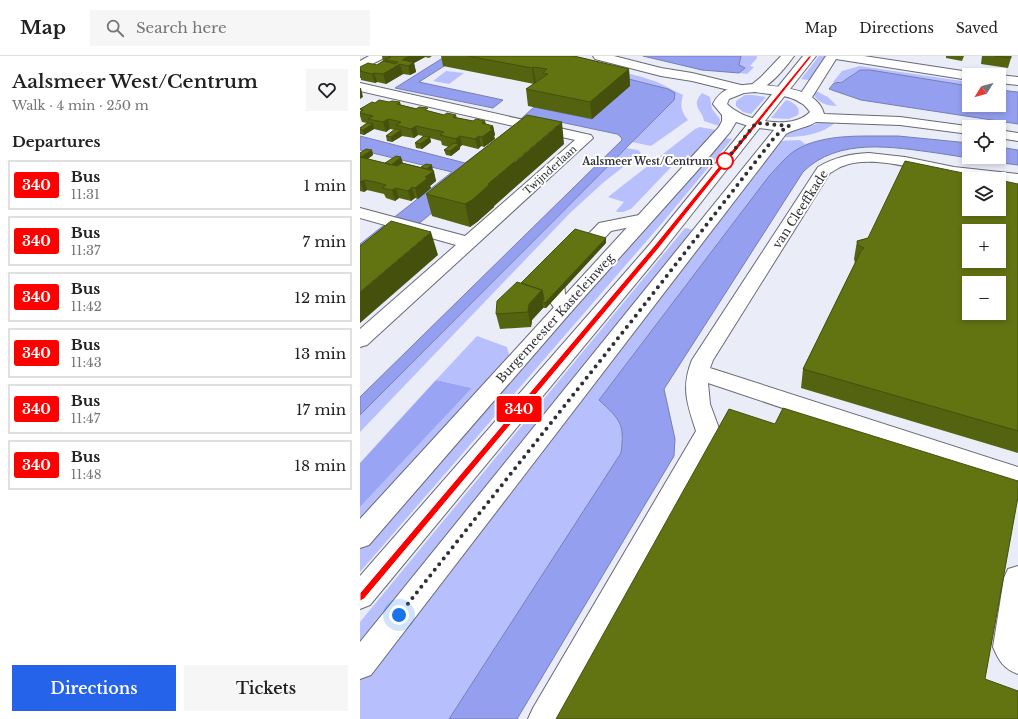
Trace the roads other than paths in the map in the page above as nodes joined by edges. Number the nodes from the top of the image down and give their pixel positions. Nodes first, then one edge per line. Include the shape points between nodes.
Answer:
1 (378, 56) edge
2 (599, 56) edge
3 (788, 56) edge
4 (810, 56) edge
5 (832, 56) edge
6 (839, 56) edge
7 (880, 59) edge
8 (360, 66) edge
9 (661, 72) junction
10 (962, 75) edge
11 (1006, 80) edge
12 (1018, 81) edge
13 (360, 87) edge
14 (755, 88) junction
15 (741, 89) junction
16 (780, 92) junction
17 (723, 97) junction
18 (810, 107) junction
19 (729, 115) junction
20 (756, 123) junction
21 (789, 126) junction
22 (962, 129) edge
23 (1006, 135) edge
24 (1018, 137) edge
25 (1018, 179) edge
26 (360, 213) edge
27 (469, 243) junction
28 (360, 340) edge
29 (698, 372) junction
30 (1018, 478) edge
31 (360, 537) edge
32 (1018, 578) edge
33 (360, 596) edge
34 (1018, 660) edge
35 (360, 665) edge
36 (544, 719) edge

1 - 8 main road
2 - 9 main road
3 - 14 main road
4 - 16 main road
5 - 18 main road
6 - 7 main road
7 - 10 main road
9 - 15 main road
9 - 17 main road
11 - 12 main road
13 - 27 main road, Twijnderlaan via 586,138
14 - 15 main road
14 - 16 main road
15 - 17 main road
16 - 18 main road
16 - 20 main road
17 - 19 main road via 720,104
18 - 21 main road via 803,124
18 - 22 main road via 836,118 900,121
19 - 20 main road
19 - 31 main road, Burgemeester Kasteleinweg via 725,129
20 - 21 main road
20 - 33 main road via 656,248
21 - 35 main road via 774,138
23 - 24 main road
25 - 29 main road, van Cleeffkade via 955,172 874,158 854,158 832,163 824,170 703,360
26 - 27 main road
27 - 28 main road, Twijnderlaan
29 - 30 main road
29 - 36 main road, van Cleeffkade via 697,400 708,431
32 - 34 main road via 1008,647

